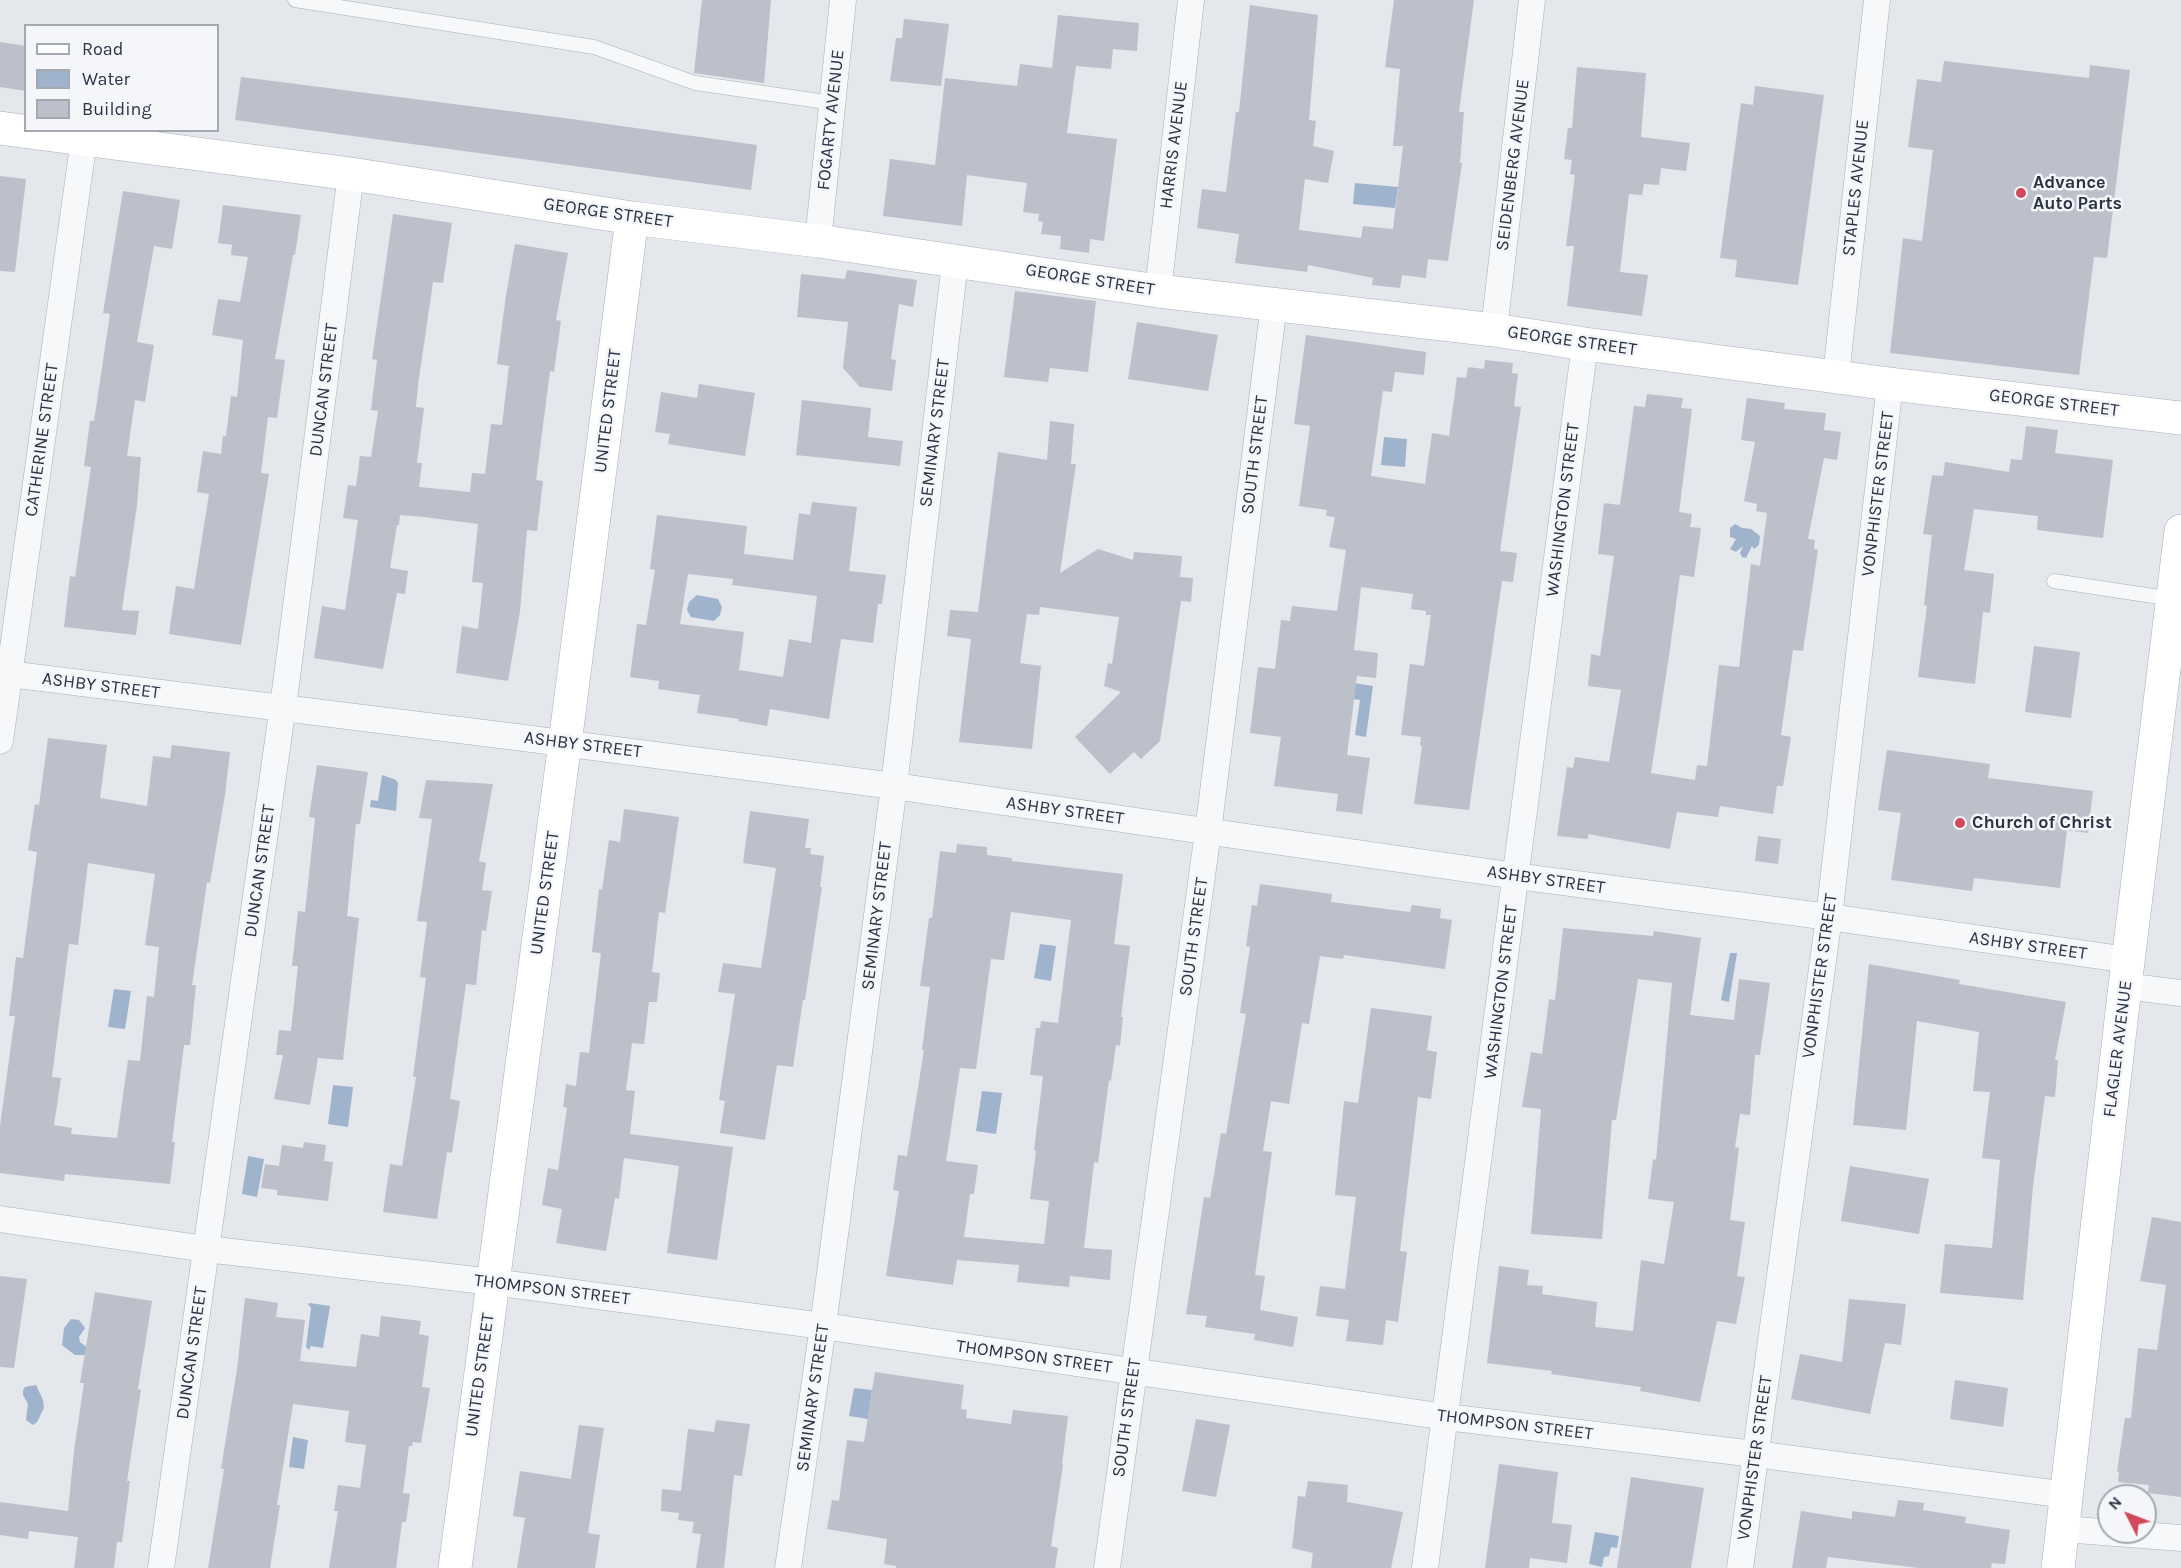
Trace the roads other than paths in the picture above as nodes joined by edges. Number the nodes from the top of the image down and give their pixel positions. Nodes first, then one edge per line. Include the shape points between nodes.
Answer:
1 (296, 0) edge
2 (843, 0) edge
3 (1191, 0) edge
4 (1532, 0) edge
5 (1876, 0) edge
6 (833, 103) junction
7 (0, 128) edge
8 (24, 131) edge
9 (34, 132) edge
10 (84, 138) junction
11 (351, 174) junction
12 (632, 218) junction
13 (818, 241) junction
14 (955, 262) junction
15 (1158, 291) junction
16 (1274, 304) junction
17 (1494, 330) junction
18 (1585, 344) junction
19 (1836, 376) junction
20 (1890, 384) junction
21 (2181, 418) edge
22 (2181, 531) edge
23 (2054, 581) dead end
24 (2173, 599) junction
25 (4, 674) edge
26 (283, 707) junction
27 (0, 741) edge
28 (565, 743) junction
29 (894, 786) junction
30 (1208, 832) junction
31 (1516, 876) junction
32 (1828, 917) junction
33 (2127, 973) junction
34 (2181, 993) edge
35 (0, 1219) edge
36 (207, 1249) junction
37 (493, 1282) junction
38 (823, 1326) junction
39 (1134, 1371) junction
40 (1446, 1417) junction
41 (1755, 1454) junction
42 (2067, 1496) junction
43 (2063, 1529) junction
44 (2181, 1539) edge
45 (161, 1568) edge
46 (455, 1568) edge
47 (788, 1568) edge
48 (1107, 1568) edge
49 (1425, 1568) edge
50 (1740, 1568) edge
51 (2058, 1568) edge

1 - 6 lane via 594,47 695,83
2 - 6 street, FOGARTY AVENUE
3 - 15 street, HARRIS AVENUE
4 - 17 street, SEIDENBERG AVENUE
5 - 19 street, STAPLES AVENUE
6 - 13 street, FOGARTY AVENUE
7 - 8 street, GEORGE STREET
9 - 10 street, GEORGE STREET
10 - 11 street, GEORGE STREET
10 - 25 street, CATHERINE STREET
11 - 12 street, GEORGE STREET
11 - 26 street, DUNCAN STREET
12 - 13 street, GEORGE STREET
12 - 28 street, UNITED STREET
13 - 14 street, GEORGE STREET
14 - 15 street, GEORGE STREET
14 - 29 street, SEMINARY STREET
15 - 16 street, GEORGE STREET
16 - 17 street, GEORGE STREET
16 - 30 street, SOUTH STREET
17 - 18 street, GEORGE STREET
18 - 19 street, GEORGE STREET
18 - 31 street, WASHINGTON STREET
19 - 20 street, GEORGE STREET
20 - 21 street, GEORGE STREET
20 - 32 street, VONPHISTER STREET
22 - 24 street, FLAGLER AVENUE
23 - 24 lane
24 - 33 street, FLAGLER AVENUE
25 - 26 street, ASHBY STREET
25 - 27 street, CATHERINE STREET
26 - 28 street, ASHBY STREET
26 - 36 street, DUNCAN STREET
28 - 29 street, ASHBY STREET
28 - 37 street, UNITED STREET
29 - 30 street, ASHBY STREET
29 - 38 street, SEMINARY STREET
30 - 31 street, ASHBY STREET
30 - 39 street, SOUTH STREET
31 - 32 street, ASHBY STREET
31 - 40 street, WASHINGTON STREET
32 - 33 street, ASHBY STREET
32 - 41 street, VONPHISTER STREET
33 - 34 street, ASHBY STREET
33 - 42 street, FLAGLER AVENUE
35 - 36 street, THOMPSON STREET
36 - 37 street, THOMPSON STREET
36 - 45 street, DUNCAN STREET
37 - 38 street, THOMPSON STREET
37 - 46 street, UNITED STREET
38 - 39 street, THOMPSON STREET
38 - 47 street, SEMINARY STREET
39 - 40 street, THOMPSON STREET
39 - 48 street, SOUTH STREET
40 - 41 street, THOMPSON STREET
40 - 49 street, WASHINGTON STREET
41 - 42 street, THOMPSON STREET
41 - 50 street, VONPHISTER STREET
42 - 43 street, FLAGLER AVENUE
43 - 44 street
43 - 51 street, FLAGLER AVENUE

